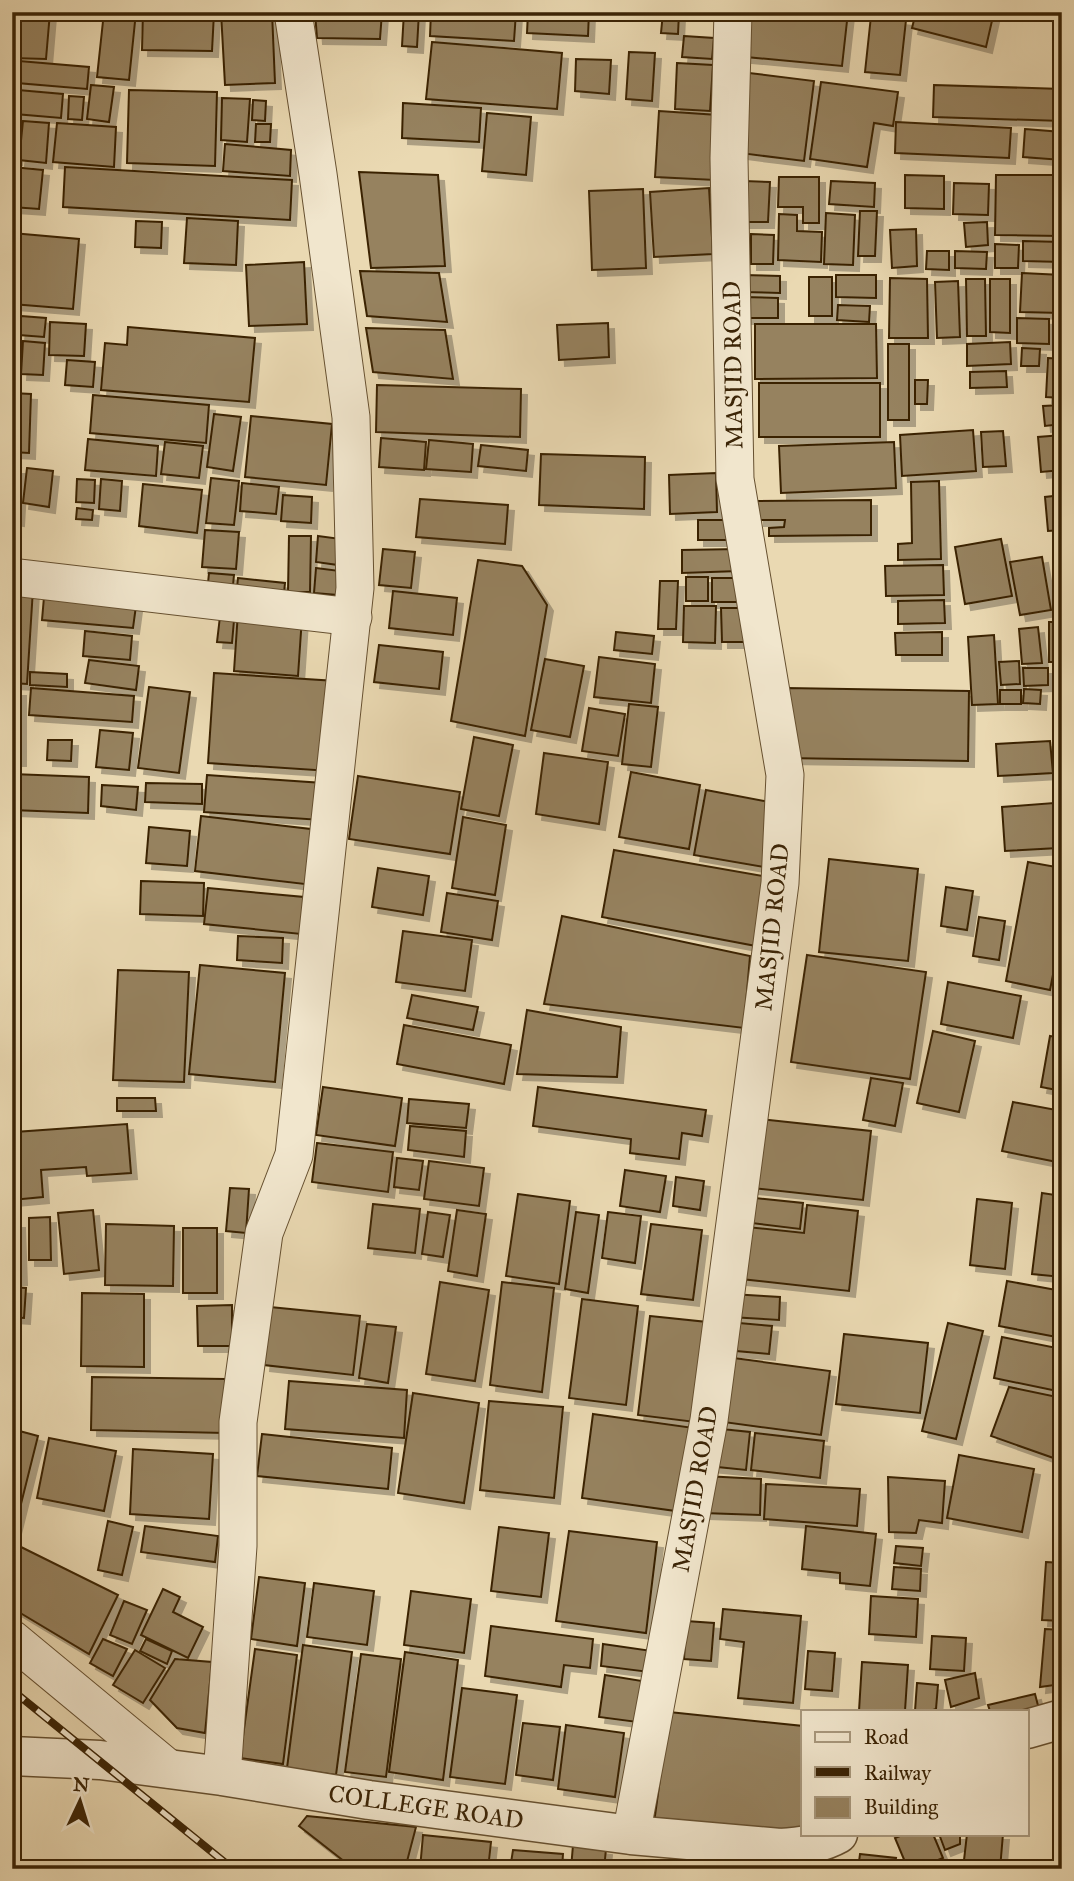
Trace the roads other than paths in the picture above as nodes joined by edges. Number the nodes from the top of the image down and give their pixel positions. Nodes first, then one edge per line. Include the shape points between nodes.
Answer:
1 (293, 12) edge
2 (733, 12) edge
3 (12, 577) edge
4 (353, 618) junction
5 (12, 1639) edge
6 (1062, 1719) edge
7 (1028, 1729) edge
8 (12, 1756) edge
9 (169, 1769) junction
10 (222, 1776) junction
11 (631, 1835) junction
12 (834, 1836) edge

1 - 4 street via 351,417
2 - 11 street, MASJID ROAD via 729,158 735,479 785,775 780,883 709,1420
3 - 4 street
4 - 10 street via 295,1155 264,1233 238,1422 239,1546
5 - 9 street
6 - 7 street
8 - 9 street, COLLEGE ROAD
9 - 10 street, COLLEGE ROAD
10 - 11 street, COLLEGE ROAD
11 - 12 street, COLLEGE ROAD via 780,1848

